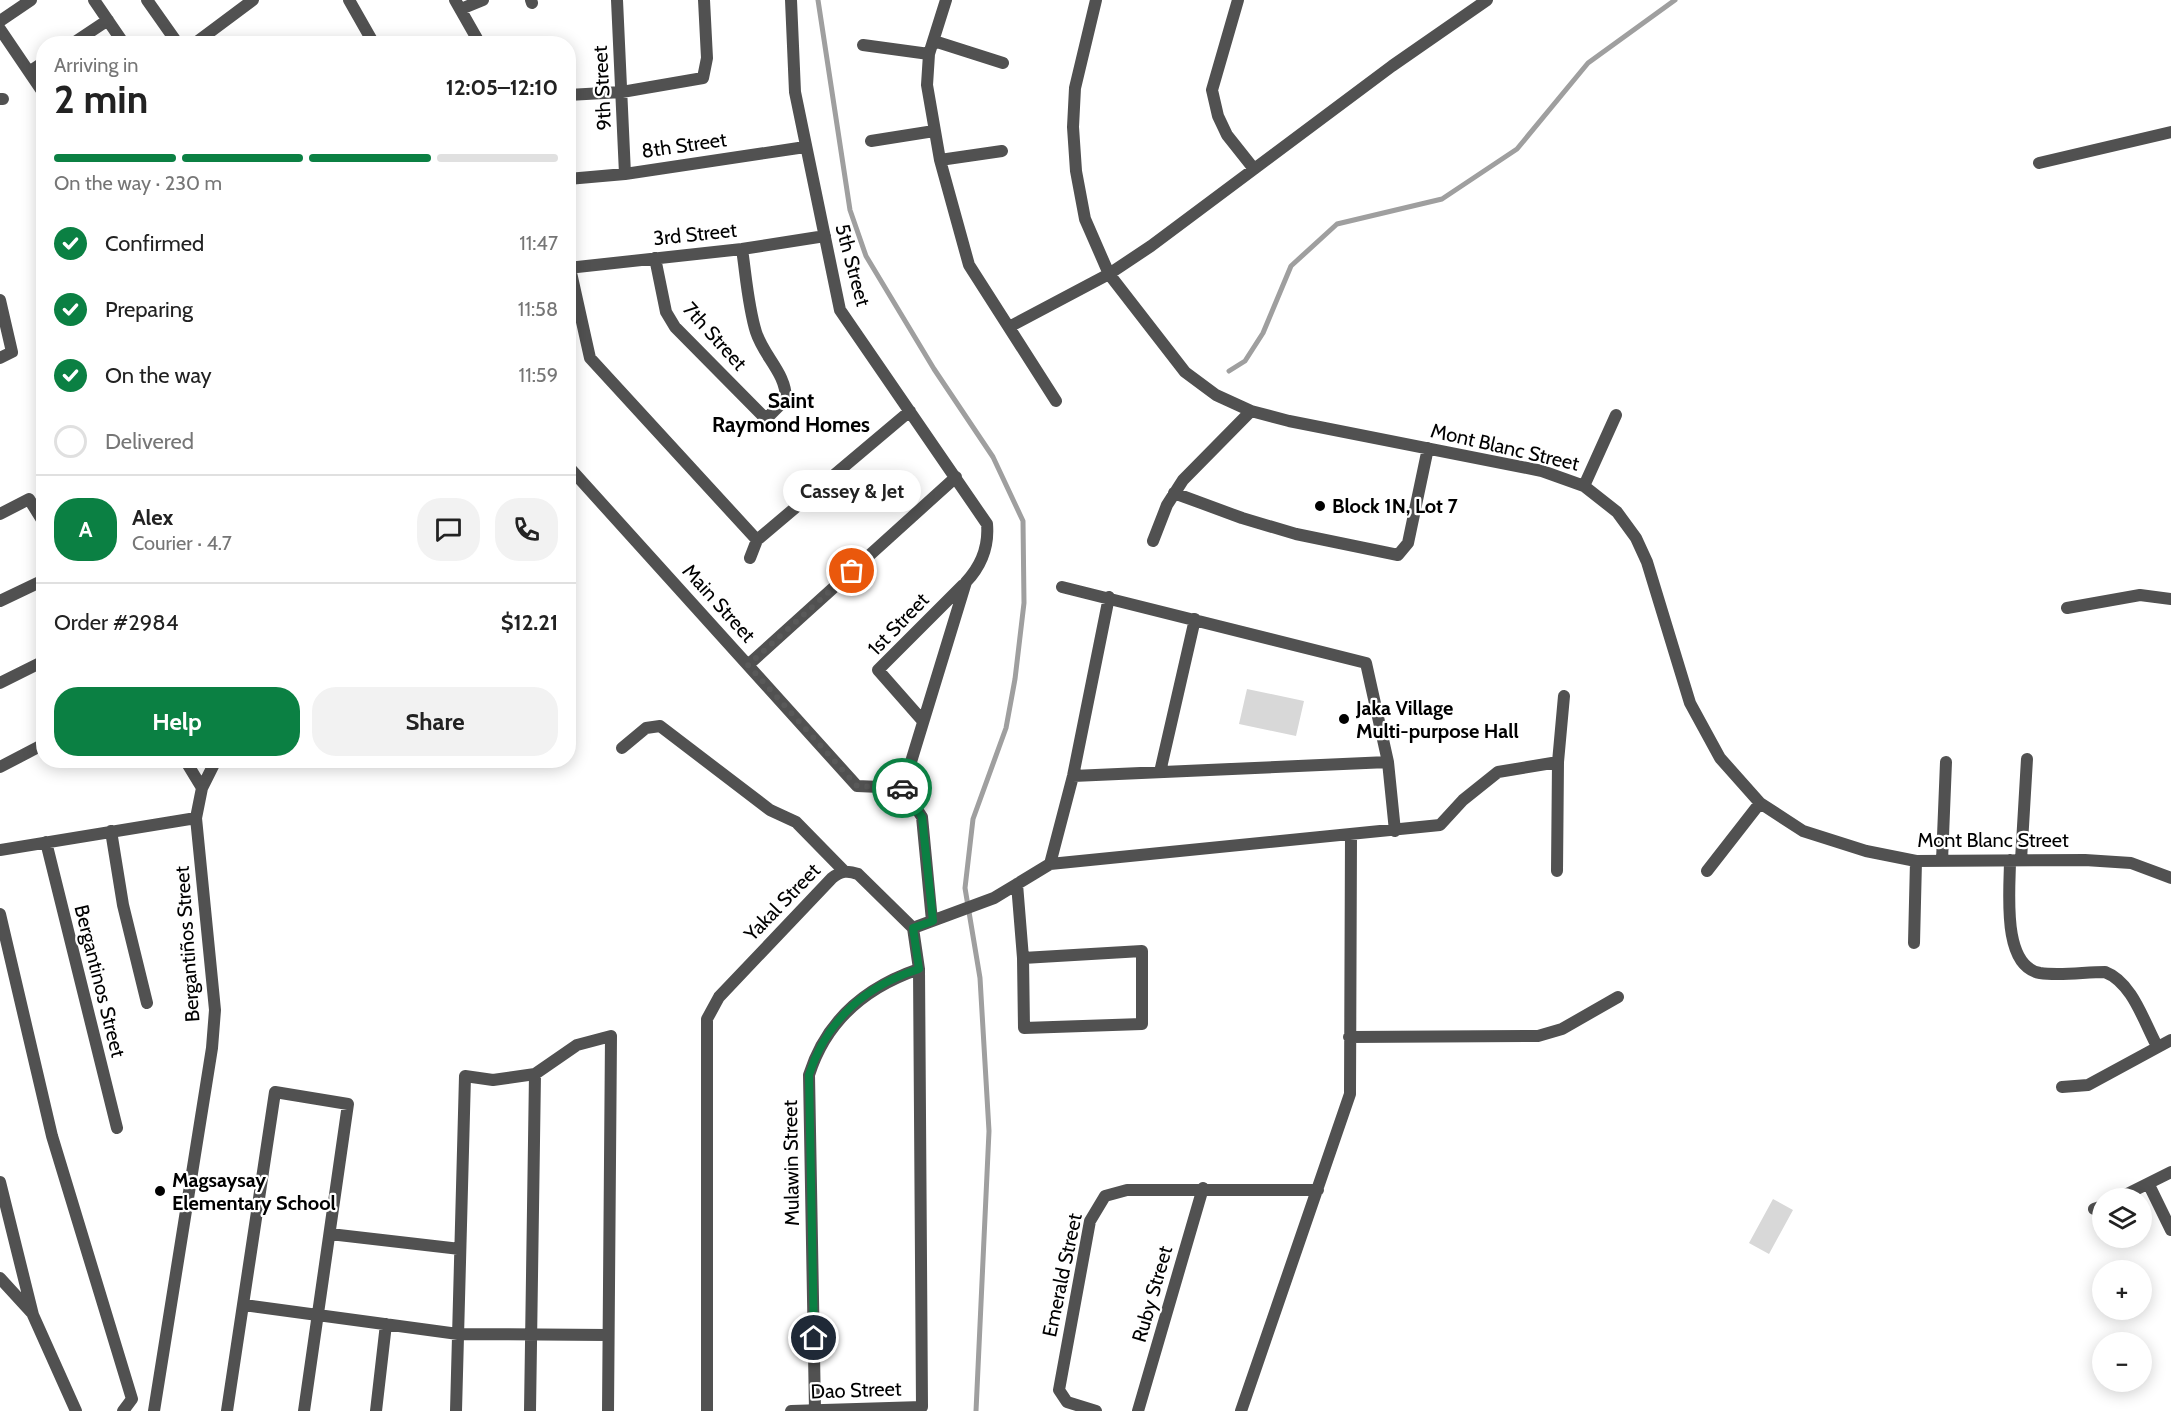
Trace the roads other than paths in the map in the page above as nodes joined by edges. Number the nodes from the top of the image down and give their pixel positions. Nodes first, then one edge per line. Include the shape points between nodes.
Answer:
1 (31, 0) edge
2 (94, 0) edge
3 (147, 0) edge
4 (253, 0) edge
5 (483, 0) edge
6 (617, 0) edge
7 (704, 0) edge
8 (791, 0) edge
9 (946, 0) edge
10 (1096, 0) edge
11 (1238, 0) edge
12 (1487, 0) edge
13 (352, 1) edge
14 (458, 4) edge
15 (108, 20) junction
16 (0, 21) edge
17 (0, 29) edge
18 (84, 36) edge
19 (119, 36) edge
20 (172, 36) edge
21 (205, 36) edge
22 (370, 36) edge
23 (476, 36) edge
24 (934, 41) junction
25 (863, 45) dead end
26 (929, 54) junction
27 (1004, 63) dead end
28 (36, 67) edge
29 (28, 72) junction
30 (36, 83) edge
31 (622, 92) junction
32 (576, 95) edge
33 (934, 130) junction
34 (2171, 132) edge
35 (871, 141) dead end
36 (805, 147) junction
37 (1002, 151) dead end
38 (940, 160) junction
39 (2039, 163) dead end
40 (1254, 169) junction
41 (625, 174) junction
42 (576, 178) edge
43 (825, 236) junction
44 (742, 249) junction
45 (655, 258) junction
46 (576, 267) edge
47 (1109, 274) junction
48 (576, 298) edge
49 (0, 300) edge
50 (1009, 327) junction
51 (0, 358) edge
52 (1056, 401) dead end
53 (910, 411) junction
54 (1251, 411) junction
55 (1616, 415) dead end
56 (1428, 448) junction
57 (576, 475) edge
58 (956, 477) junction
59 (1584, 486) junction
60 (1174, 493) junction
61 (36, 510) edge
62 (0, 514) edge
63 (988, 536) joint
64 (757, 540) junction
65 (1153, 541) dead end
66 (750, 558) dead end
67 (966, 582) junction
68 (36, 584) edge
69 (1062, 586) dead end
70 (1109, 597) junction
71 (2171, 599) edge
72 (0, 601) edge
73 (2067, 608) dead end
74 (1195, 619) junction
75 (36, 665) edge
76 (748, 665) junction
77 (0, 683) edge
78 (1564, 696) dead end
79 (922, 720) junction
80 (36, 748) edge
81 (622, 748) dead end
82 (2027, 759) dead end
83 (1388, 762) junction
84 (1558, 762) junction
85 (1946, 762) dead end
86 (0, 766) edge
87 (190, 768) edge
88 (212, 768) edge
89 (1160, 772) junction
90 (1074, 776) junction
91 (202, 788) junction
92 (903, 788) junction
93 (1760, 803) junction
94 (196, 818) junction
95 (111, 831) junction
96 (1395, 831) junction
97 (1351, 835) junction
98 (46, 842) junction
99 (0, 850) edge
100 (2016, 860) junction
101 (1916, 861) junction
102 (1942, 861) junction
103 (1050, 864) junction
104 (844, 871) junction
105 (1557, 871) dead end
106 (1707, 871) dead end
107 (2171, 878) edge
108 (1017, 884) junction
109 (0, 914) edge
110 (933, 921) junction
111 (913, 928) junction
112 (1914, 943) dead end
113 (1023, 958) junction
114 (919, 969) junction
115 (1618, 997) dead end
116 (147, 1003) dead end
117 (1349, 1037) junction
118 (2171, 1040) edge
119 (2157, 1046) junction
120 (535, 1074) junction
121 (2062, 1087) dead end
122 (117, 1128) dead end
123 (2171, 1172) edge
124 (0, 1182) edge
125 (2148, 1185) junction
126 (1203, 1188) junction
127 (2141, 1188) edge
128 (1318, 1190) junction
129 (2171, 1230) edge
130 (330, 1234) junction
131 (460, 1249) junction
132 (0, 1278) edge
133 (244, 1305) junction
134 (33, 1315) junction
135 (319, 1315) junction
136 (386, 1324) junction
137 (458, 1334) junction
138 (531, 1334) junction
139 (608, 1335) junction
140 (816, 1410) edge
141 (76, 1411) edge
142 (123, 1411) edge
143 (154, 1411) edge
144 (227, 1411) edge
145 (304, 1411) edge
146 (376, 1411) edge
147 (456, 1411) edge
148 (530, 1411) edge
149 (608, 1411) edge
150 (706, 1411) edge
151 (791, 1411) edge
152 (1096, 1411) edge
153 (1138, 1411) edge
154 (1241, 1411) edge

1 - 16 street
2 - 15 street
3 - 20 street
4 - 21 street
5 - 14 street
6 - 31 street, 9th Street
7 - 31 street via 705,81
8 - 36 street, 5th Street via 795,92
9 - 24 street
10 - 47 street, Mont Blanc Street via 1075,88 1073,127 1085,219
11 - 40 street via 1212,90 1227,135
12 - 40 street
13 - 22 street
14 - 23 street
15 - 18 street
15 - 19 street
17 - 29 street
24 - 26 street
24 - 27 street
25 - 26 street
26 - 33 street via 927,85
28 - 29 street
29 - 30 street
31 - 32 street
31 - 41 street, 9th Street
33 - 35 street
33 - 38 street
34 - 39 street
36 - 41 street, 8th Street
36 - 43 street, 5th Street
37 - 38 street
38 - 50 street via 969,265
40 - 47 street
41 - 42 street, 8th Street
43 - 44 street, 3rd Street
43 - 53 street, 5th Street via 840,310
44 - 45 street, 3rd Street
44 - 45 street, 7th Street via 756,330 763,350 786,384 786,399 766,419 675,327 666,312
45 - 46 street, 3rd Street
47 - 50 street
47 - 54 street, Mont Blanc Street via 1185,372 1216,395
48 - 64 street via 590,358
49 - 51 street via 12,352
50 - 52 street
53 - 58 street, 5th Street
53 - 64 street
54 - 56 street, Mont Blanc Street
54 - 60 street
55 - 59 street
56 - 59 street, Mont Blanc Street via 1542,471
56 - 60 street via 1408,543 1398,555 1285,531
57 - 76 street, Main Street
58 - 63 street, 5th Street via 987,524
58 - 76 street
59 - 93 street, Mont Blanc Street via 1617,512 1636,538 1690,703 1720,758
60 - 65 street
61 - 62 street via 29,499
63 - 67 street, 1st Street via 979,568
64 - 66 street
67 - 79 street, 1st Street
67 - 79 street, 1st Street via 878,670
68 - 72 street
69 - 70 street
70 - 74 street
70 - 90 street
71 - 73 street via 2140,595
74 - 83 street via 1366,663
74 - 89 street
75 - 77 street
76 - 92 street, Main Street via 857,786
78 - 84 street
79 - 92 street, 1st Street
80 - 86 street
81 - 104 street via 646,728 660,726 762,805 796,822
82 - 100 street
83 - 89 street
83 - 96 street
84 - 96 street via 1498,772 1440,825
84 - 105 street
85 - 102 street
87 - 91 street
88 - 91 street, Bergantiños Street
89 - 90 street
90 - 103 street
91 - 94 street, Bergantiños Street
92 - 110 street via 922,817
93 - 101 street, Mont Blanc Street via 1803,831 1866,851
93 - 106 street
94 - 95 street
94 - 143 street, Bergantiños Street via 215,1010
95 - 98 street
95 - 116 street via 123,905
96 - 97 street
97 - 103 street
97 - 117 street
98 - 99 street
98 - 122 street, Bergantinos Street
100 - 102 street, Mont Blanc Street
100 - 107 street, Mont Blanc Street via 2131,863
100 - 119 street via 2010,928 2025,966 2040,973 2113,975 2125,986
101 - 102 street, Mont Blanc Street
101 - 112 street
103 - 108 street
104 - 111 street, Yakal Street via 858,874
104 - 150 street, Yakal Street via 832,878 719,997 707,1019
108 - 110 street via 994,898
108 - 113 street
109 - 142 street via 52,1136 132,1399
110 - 111 street
111 - 114 street
113 - 113 street via 1142,951 1142,1024 1024,1028
114 - 140 street, Mulawin Street via 891,978 854,1003 825,1036 809,1075
114 - 140 street, Dao Street via 922,1407
115 - 117 street via 1562,1029 1538,1036
117 - 128 street via 1350,1094
118 - 119 street
119 - 121 street via 2088,1084
120 - 131 street via 494,1080 465,1076
120 - 138 street
120 - 139 street via 577,1045 611,1036
123 - 125 street
124 - 134 street
125 - 127 street
125 - 129 street
126 - 128 street, Emerald Street
126 - 152 street, Emerald Street via 1127,1190 1105,1196 1095,1208 1059,1390 1067,1402
126 - 153 street, Ruby Street
128 - 154 street
130 - 131 street
130 - 133 street via 348,1104 274,1092
130 - 135 street
131 - 137 street
132 - 134 street
133 - 135 street
133 - 144 street
134 - 141 street
135 - 136 street
135 - 145 street
136 - 137 street
136 - 146 street
137 - 138 street
137 - 147 street
138 - 139 street
138 - 148 street
139 - 149 street
140 - 151 street, Dao Street

